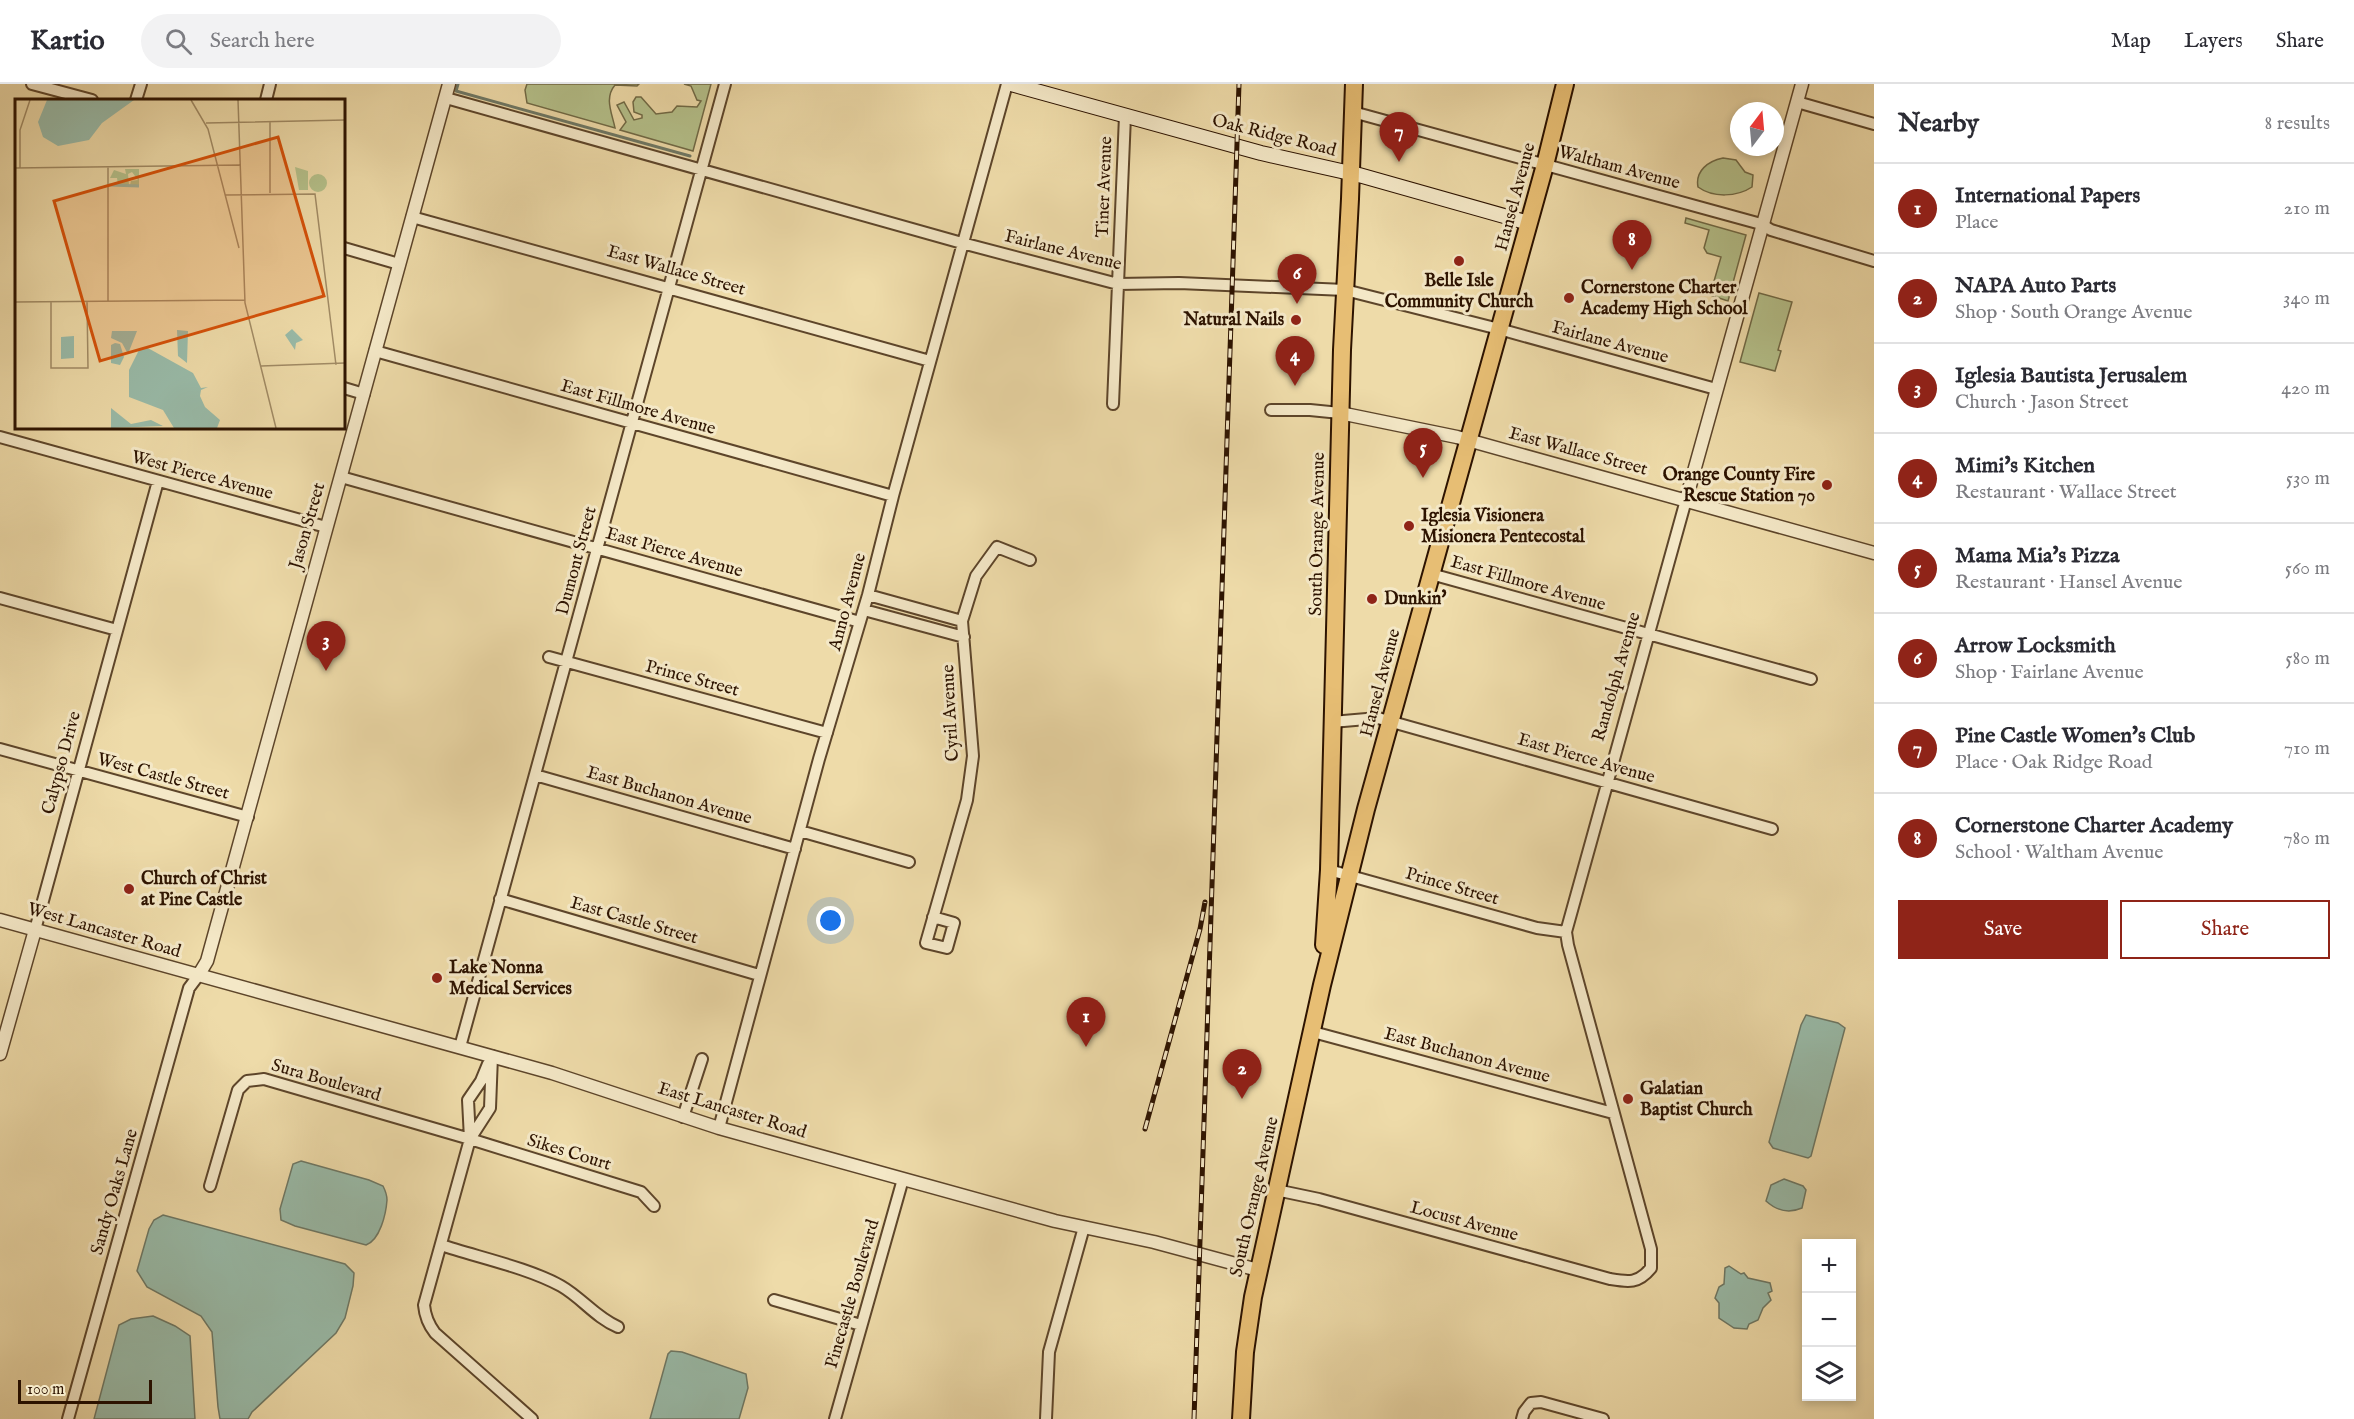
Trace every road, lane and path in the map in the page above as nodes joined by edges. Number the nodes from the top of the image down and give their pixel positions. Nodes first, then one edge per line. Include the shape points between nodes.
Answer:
1 (32, 84) edge
2 (141, 84) edge
3 (270, 84) edge
4 (449, 84) edge
5 (725, 84) edge
6 (1009, 84) edge
7 (1354, 84) edge
8 (1565, 84) edge
9 (1802, 84) edge
10 (446, 98) junction
11 (87, 99) edge
12 (136, 99) edge
13 (266, 99) edge
14 (1797, 102) junction
15 (1353, 112) junction
16 (1125, 116) junction
17 (1874, 124) edge
18 (1545, 165) junction
19 (701, 170) junction
20 (1351, 173) junction
21 (412, 217) junction
22 (1529, 223) junction
23 (1761, 224) junction
24 (962, 243) junction
25 (345, 248) edge
26 (1874, 261) edge
27 (399, 264) junction
28 (1118, 284) junction
29 (670, 287) junction
30 (1345, 290) junction
31 (1499, 329) junction
32 (375, 351) junction
33 (930, 361) junction
34 (345, 388) edge
35 (1716, 389) junction
36 (364, 394) junction
37 (1113, 404) dead end
38 (1271, 410) dead end
39 (1340, 413) junction
40 (632, 424) junction
41 (0, 437) edge
42 (1468, 440) junction
43 (341, 477) junction
44 (158, 481) junction
45 (893, 496) junction
46 (1686, 500) junction
47 (326, 527) junction
48 (597, 549) junction
49 (1874, 553) edge
50 (1030, 560) dead end
51 (1431, 574) junction
52 (868, 595) junction
53 (0, 598) edge
54 (885, 599) junction
55 (864, 610) junction
56 (883, 615) junction
57 (962, 621) junction
58 (860, 622) junction
59 (117, 630) junction
60 (1647, 635) junction
61 (964, 637) junction
62 (549, 657) dead end
63 (566, 662) junction
64 (1811, 679) dead end
65 (1390, 721) junction
66 (1332, 722) junction
67 (827, 733) junction
68 (0, 749) edge
69 (79, 771) junction
70 (535, 775) junction
71 (1606, 782) junction
72 (248, 818) junction
73 (1772, 829) dead end
74 (800, 831) junction
75 (795, 849) junction
76 (909, 862) dead end
77 (1329, 870) junction
78 (1350, 876) junction
79 (500, 899) junction
80 (933, 917) dead end
81 (0, 920) edge
82 (34, 930) junction
83 (1566, 932) junction
84 (759, 975) junction
85 (198, 976) junction
86 (1322, 985) junction
87 (1313, 1032) junction
88 (460, 1047) junction
89 (0, 1054) edge
90 (492, 1056) junction
91 (702, 1059) dead end
92 (468, 1112) junction
93 (1613, 1113) junction
94 (485, 1116) junction
95 (683, 1117) junction
96 (719, 1128) junction
97 (470, 1139) junction
98 (903, 1179) junction
99 (210, 1186) dead end
100 (1276, 1190) junction
101 (654, 1206) dead end
102 (1084, 1227) junction
103 (441, 1245) junction
104 (1258, 1270) junction
105 (1642, 1279) joint
106 (774, 1300) dead end
107 (861, 1325) junction
108 (618, 1327) dead end
109 (68, 1419) edge
110 (532, 1419) edge
111 (835, 1419) edge
112 (1046, 1419) edge
113 (1241, 1419) edge
114 (1522, 1419) edge
115 (1603, 1419) edge

1 - 11 street
2 - 12 street
3 - 13 street
4 - 10 street, Jason Street
5 - 19 street, Dumont Street
6 - 16 main road, Oak Ridge Road
6 - 24 street, Anno Avenue
7 - 15 main road, South Orange Avenue
8 - 18 main road, Hansel Avenue
9 - 14 street, Randolph Avenue
10 - 19 street, Fairlane Avenue
10 - 21 street, Jason Street
14 - 17 street
14 - 23 street, Randolph Avenue
15 - 18 street, Waltham Avenue
15 - 20 main road, South Orange Avenue
16 - 20 main road, Oak Ridge Road
16 - 28 street, Tiner Avenue
18 - 22 main road, Hansel Avenue
18 - 23 street, Waltham Avenue
19 - 24 street, Fairlane Avenue
19 - 29 street, Dumont Street
20 - 22 main road, Oak Ridge Road
20 - 30 main road, South Orange Avenue
21 - 27 street, Jason Street
21 - 29 street, East Wallace Street
22 - 31 main road, Hansel Avenue
23 - 26 street, Waltham Avenue
23 - 35 street, Randolph Avenue
24 - 28 street, Fairlane Avenue
24 - 33 street, Anno Avenue
25 - 27 street
27 - 32 street, Jason Street
28 - 30 street, Fairlane Avenue
28 - 37 street, Tiner Avenue
29 - 33 street, East Wallace Street
29 - 40 street, Dumont Street
30 - 31 street, Fairlane Avenue
30 - 39 main road, South Orange Avenue
31 - 35 street, Fairlane Avenue
31 - 42 main road, Hansel Avenue
32 - 36 street, Jason Street
32 - 40 street, East Fillmore Avenue
33 - 45 street, Anno Avenue
34 - 36 street
35 - 46 street, Randolph Avenue
36 - 43 street, Jason Street
38 - 39 street
39 - 42 street, East Wallace Street
39 - 66 main road, South Orange Avenue
40 - 45 street, East Fillmore Avenue
40 - 48 street, Dumont Street
41 - 44 street, West Pierce Avenue
42 - 46 street, East Wallace Street
42 - 51 main road, Hansel Avenue
43 - 47 street, Jason Street
43 - 48 street, East Pierce Avenue
44 - 47 street, West Pierce Avenue
44 - 59 street, Calypso Drive
45 - 52 street, Anno Avenue
46 - 49 street, East Wallace Street
46 - 60 street, Randolph Avenue
47 - 72 street, Jason Street
48 - 58 street, East Pierce Avenue
48 - 63 street, Dumont Street
50 - 57 street, Cyril Avenue via 997,548 976,576
51 - 60 street, East Fillmore Avenue
51 - 65 main road, Hansel Avenue
52 - 54 street
52 - 55 street, Anno Avenue
53 - 59 street
54 - 56 street
54 - 57 street
55 - 56 street
55 - 58 street, Anno Avenue
56 - 61 street
57 - 61 street, Cyril Avenue
58 - 67 street, Anno Avenue
59 - 69 street, Calypso Drive
60 - 64 street, East Fillmore Avenue
60 - 71 street, Randolph Avenue
61 - 80 street, Cyril Avenue via 973,756 967,800
62 - 63 street, Prince Street
63 - 67 street, Prince Street
63 - 70 street, Dumont Street
65 - 66 street, East Pierce Avenue via 1378,718
65 - 71 street, East Pierce Avenue
65 - 78 main road, Hansel Avenue
66 - 77 main road, South Orange Avenue
67 - 74 street, Anno Avenue
68 - 69 street, West Castle Street
69 - 72 street, West Castle Street
69 - 82 street, Calypso Drive
70 - 75 street, East Buchanon Avenue
70 - 79 street, Dumont Street
71 - 73 street, East Pierce Avenue
71 - 83 street, Randolph Avenue
72 - 85 street, Jason Street via 207,961
74 - 75 street, Anno Avenue
74 - 76 street
75 - 84 street, Anno Avenue
77 - 78 street, Prince Street
77 - 86 main road, South Orange Avenue
78 - 83 street, Prince Street via 1537,928
78 - 86 main road, South Orange Avenue
79 - 84 street, East Castle Street
79 - 88 street, Dumont Street
81 - 82 street, West Lancaster Road
82 - 85 street, West Lancaster Road
82 - 89 street, Calypso Drive
83 - 93 street, Randolph Avenue
84 - 96 street, Anno Avenue
85 - 88 street, East Lancaster Road
85 - 109 street, Sandy Oaks Lane via 189,988
86 - 87 main road, South Orange Avenue
87 - 93 street, East Buchanon Avenue
87 - 100 main road, South Orange Avenue
88 - 90 street, East Lancaster Road
90 - 92 street via 469,1096
90 - 94 street via 491,1103
90 - 95 street, East Lancaster Road
91 - 95 street
92 - 94 street
92 - 97 street
93 - 105 street, Randolph Avenue via 1651,1250 1651,1268
94 - 97 street
95 - 96 street, East Lancaster Road
96 - 98 street, East Lancaster Road
97 - 99 street, Sura Boulevard via 254,1079 238,1089
97 - 101 street, Sikes Court via 641,1192
97 - 103 street
98 - 102 street, East Lancaster Road
98 - 107 street, Pinecastle Boulevard
100 - 104 main road, South Orange Avenue
100 - 105 street, Locust Avenue via 1610,1279
102 - 104 street, East Lancaster Road
102 - 112 street via 1048,1352
103 - 108 street via 552,1281 602,1320
103 - 110 street via 424,1305 429,1325
104 - 113 main road, South Orange Avenue
106 - 107 street
107 - 111 street, Pinecastle Boulevard
114 - 115 street via 1531,1403 1541,1402

